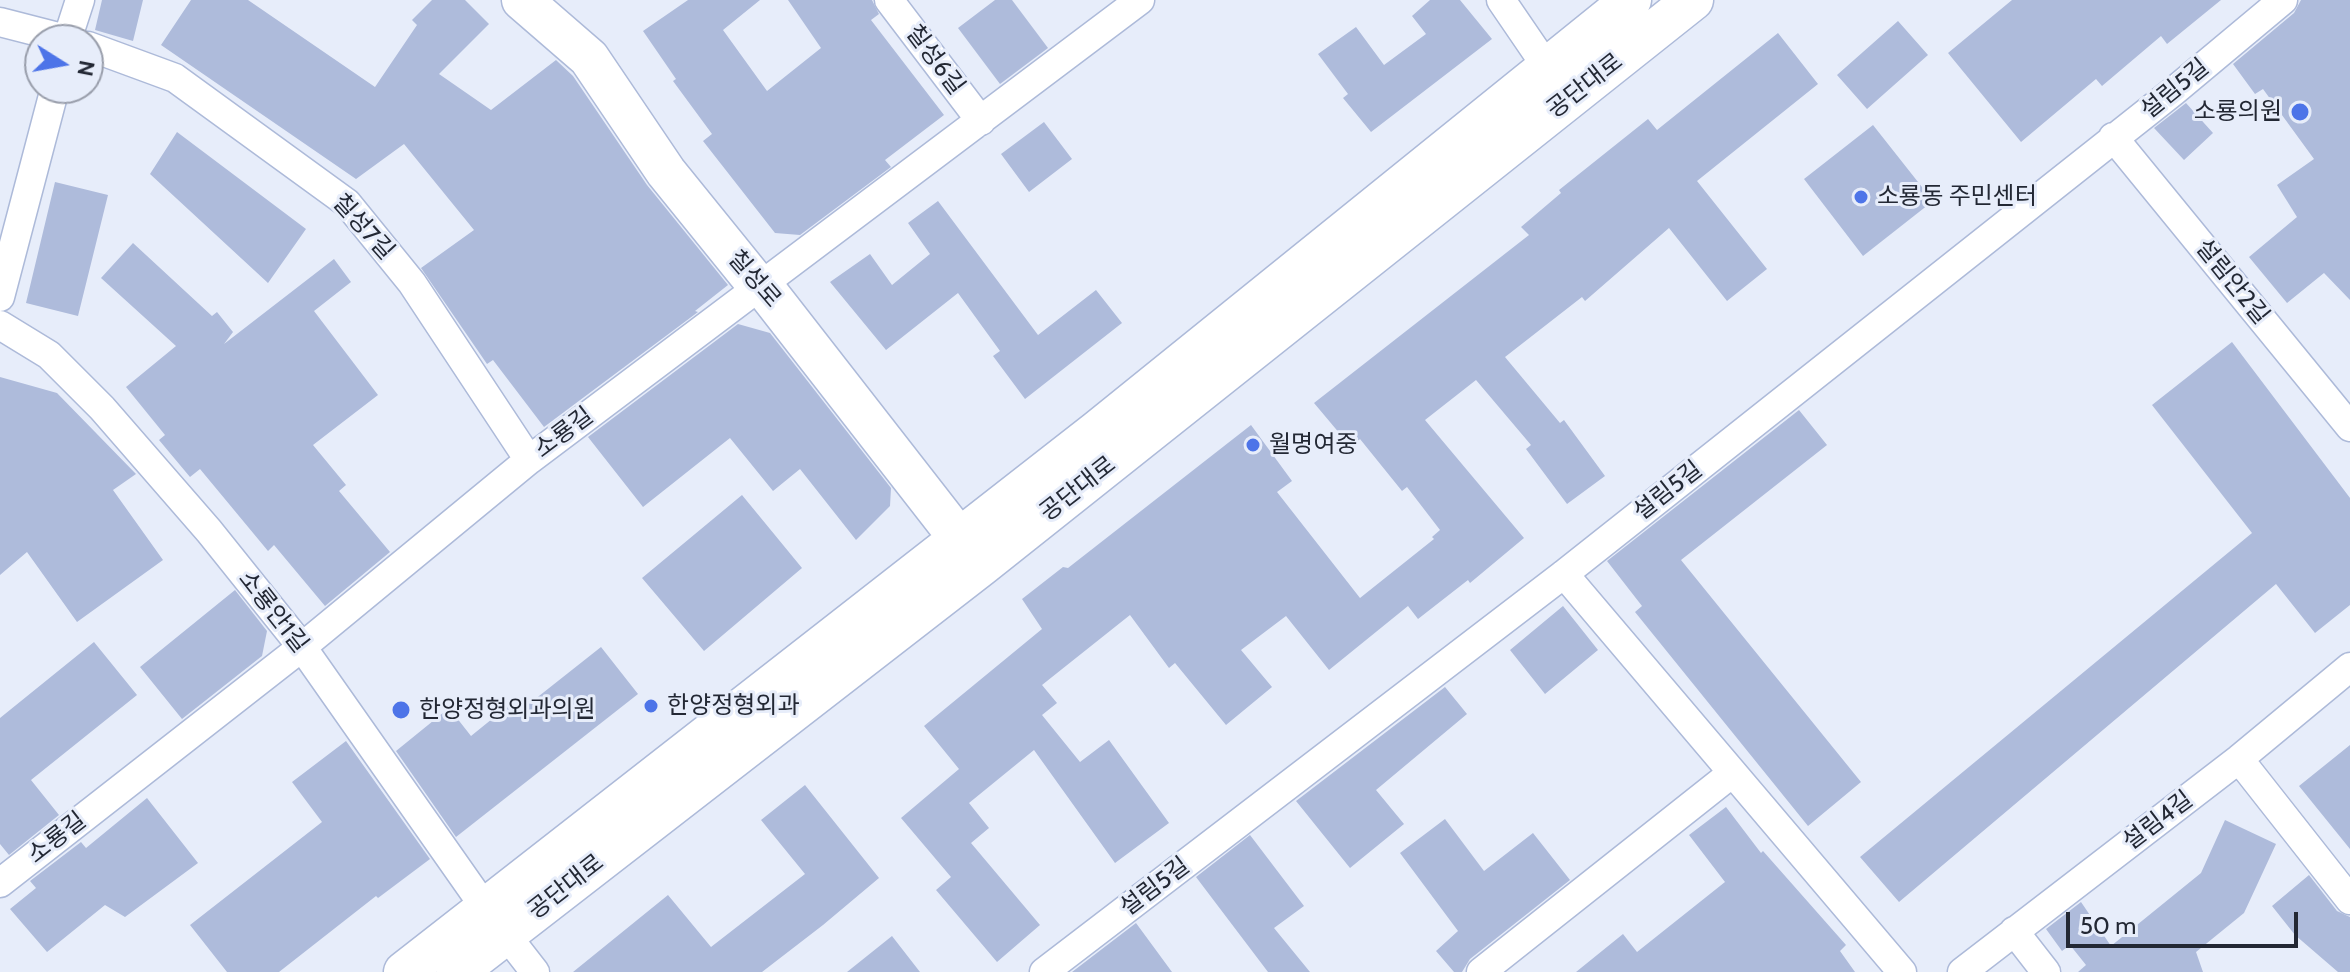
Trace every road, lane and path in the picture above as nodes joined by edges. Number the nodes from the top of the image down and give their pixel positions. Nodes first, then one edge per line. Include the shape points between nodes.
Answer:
1 (80, 0) edge
2 (522, 0) edge
3 (889, 0) edge
4 (1140, 0) edge
5 (1501, 0) edge
6 (1631, 0) edge
7 (1693, 0) edge
8 (2283, 0) edge
9 (0, 22) edge
10 (73, 24) edge
11 (24, 28) edge
12 (104, 52) edge
13 (1558, 83) junction
14 (51, 104) edge
15 (981, 121) junction
16 (2113, 137) junction
17 (761, 284) junction
18 (0, 297) edge
19 (0, 325) edge
20 (2350, 427) edge
21 (529, 460) junction
22 (970, 552) junction
23 (1564, 574) junction
24 (302, 647) junction
25 (2350, 667) edge
26 (2239, 759) junction
27 (1731, 774) junction
28 (0, 883) edge
29 (2350, 900) edge
30 (496, 922) junction
31 (2014, 931) junction
32 (404, 972) edge
33 (457, 972) edge
34 (535, 972) edge
35 (1044, 972) edge
36 (1481, 972) edge
37 (1902, 972) edge
38 (1962, 972) edge
39 (2046, 972) edge

1 - 10 street
2 - 17 street, 칠성로 via 589,58 666,172
3 - 15 street, 칠성6길
4 - 15 street, 소룡길
5 - 13 street
6 - 13 street, 공단대로
7 - 13 street, 공단대로
8 - 16 street, 설림5길
9 - 11 street
12 - 21 street, 칠성7길 via 175,78 347,203 412,283
13 - 22 street, 공단대로
14 - 18 street
15 - 17 street, 소룡길
16 - 20 street, 설림안2길
16 - 23 street, 설림5길
17 - 21 street, 소룡길
17 - 22 street, 칠성로
19 - 24 street, 소룡안1길 via 49,355 102,408
21 - 24 street, 소룡길
22 - 30 street, 공단대로
23 - 27 street
23 - 35 street, 설림5길
24 - 28 street, 소룡길
24 - 30 street, 소룡안1길
25 - 26 street, 설림4길
26 - 29 street
26 - 31 street, 설림4길
27 - 36 street
27 - 37 street
30 - 32 street, 공단대로
30 - 33 street, 공단대로
30 - 34 street, 소룡안1길
31 - 38 street, 설림4길
31 - 39 street

